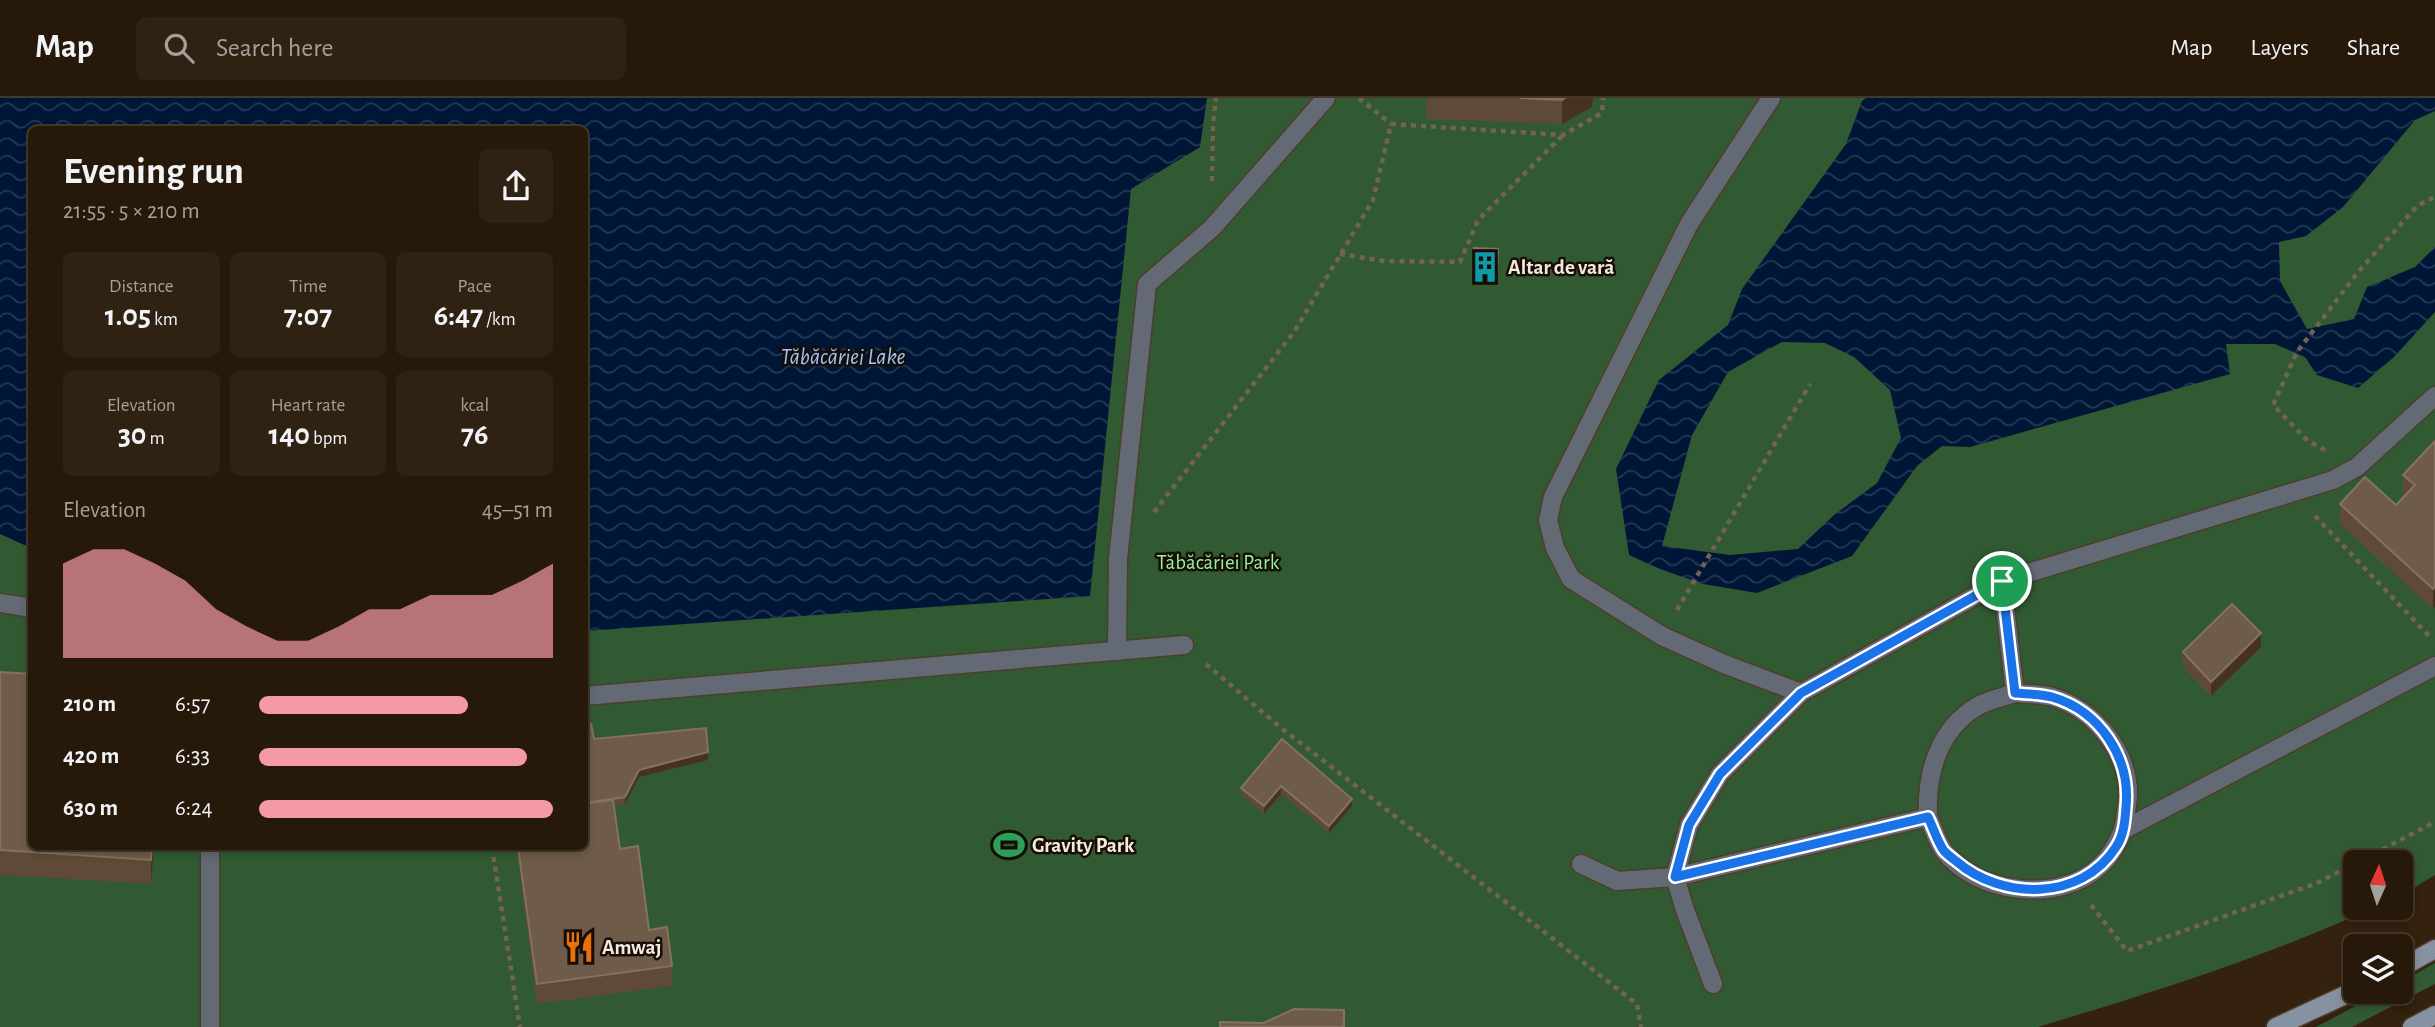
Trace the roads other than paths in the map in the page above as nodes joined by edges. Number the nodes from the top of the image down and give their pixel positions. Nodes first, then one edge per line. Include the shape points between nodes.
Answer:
1 (1325, 98) edge
2 (1771, 98) edge
3 (2435, 396) edge
4 (2002, 581) junction
5 (0, 603) edge
6 (28, 607) edge
7 (1184, 645) road end
8 (1117, 652) junction
9 (2435, 666) edge
10 (1801, 693) junction
11 (2015, 693) junction
12 (588, 695) edge
13 (1928, 817) junction
14 (2123, 830) junction
15 (210, 850) edge
16 (1581, 864) dead end
17 (1675, 877) junction
18 (2435, 949) edge
19 (2413, 961) edge
20 (1713, 984) dead end
21 (2343, 996) edge
22 (2435, 1015) edge
23 (210, 1027) edge
24 (2276, 1027) edge
25 (2412, 1027) edge

1 - 8 street via 1212,228 1147,284 1118,559
2 - 10 street via 1689,225 1553,497 1548,520 1555,548 1571,579 1662,636
3 - 4 street via 2357,467 2333,480
4 - 10 street
4 - 11 street
5 - 6 street
7 - 8 street
8 - 12 street
9 - 14 street
10 - 17 street via 1720,774 1689,825
11 - 13 street via 1978,705 1951,729 1933,761
11 - 14 street via 2052,697 2100,725 2119,753 2128,788
13 - 14 street via 1944,851 1968,872 2000,886 2036,891 2073,883 2099,868 2116,848
13 - 17 street
15 - 23 street
16 - 17 street via 1617,881
17 - 20 street
18 - 19 main road
21 - 24 main road
22 - 25 main road

